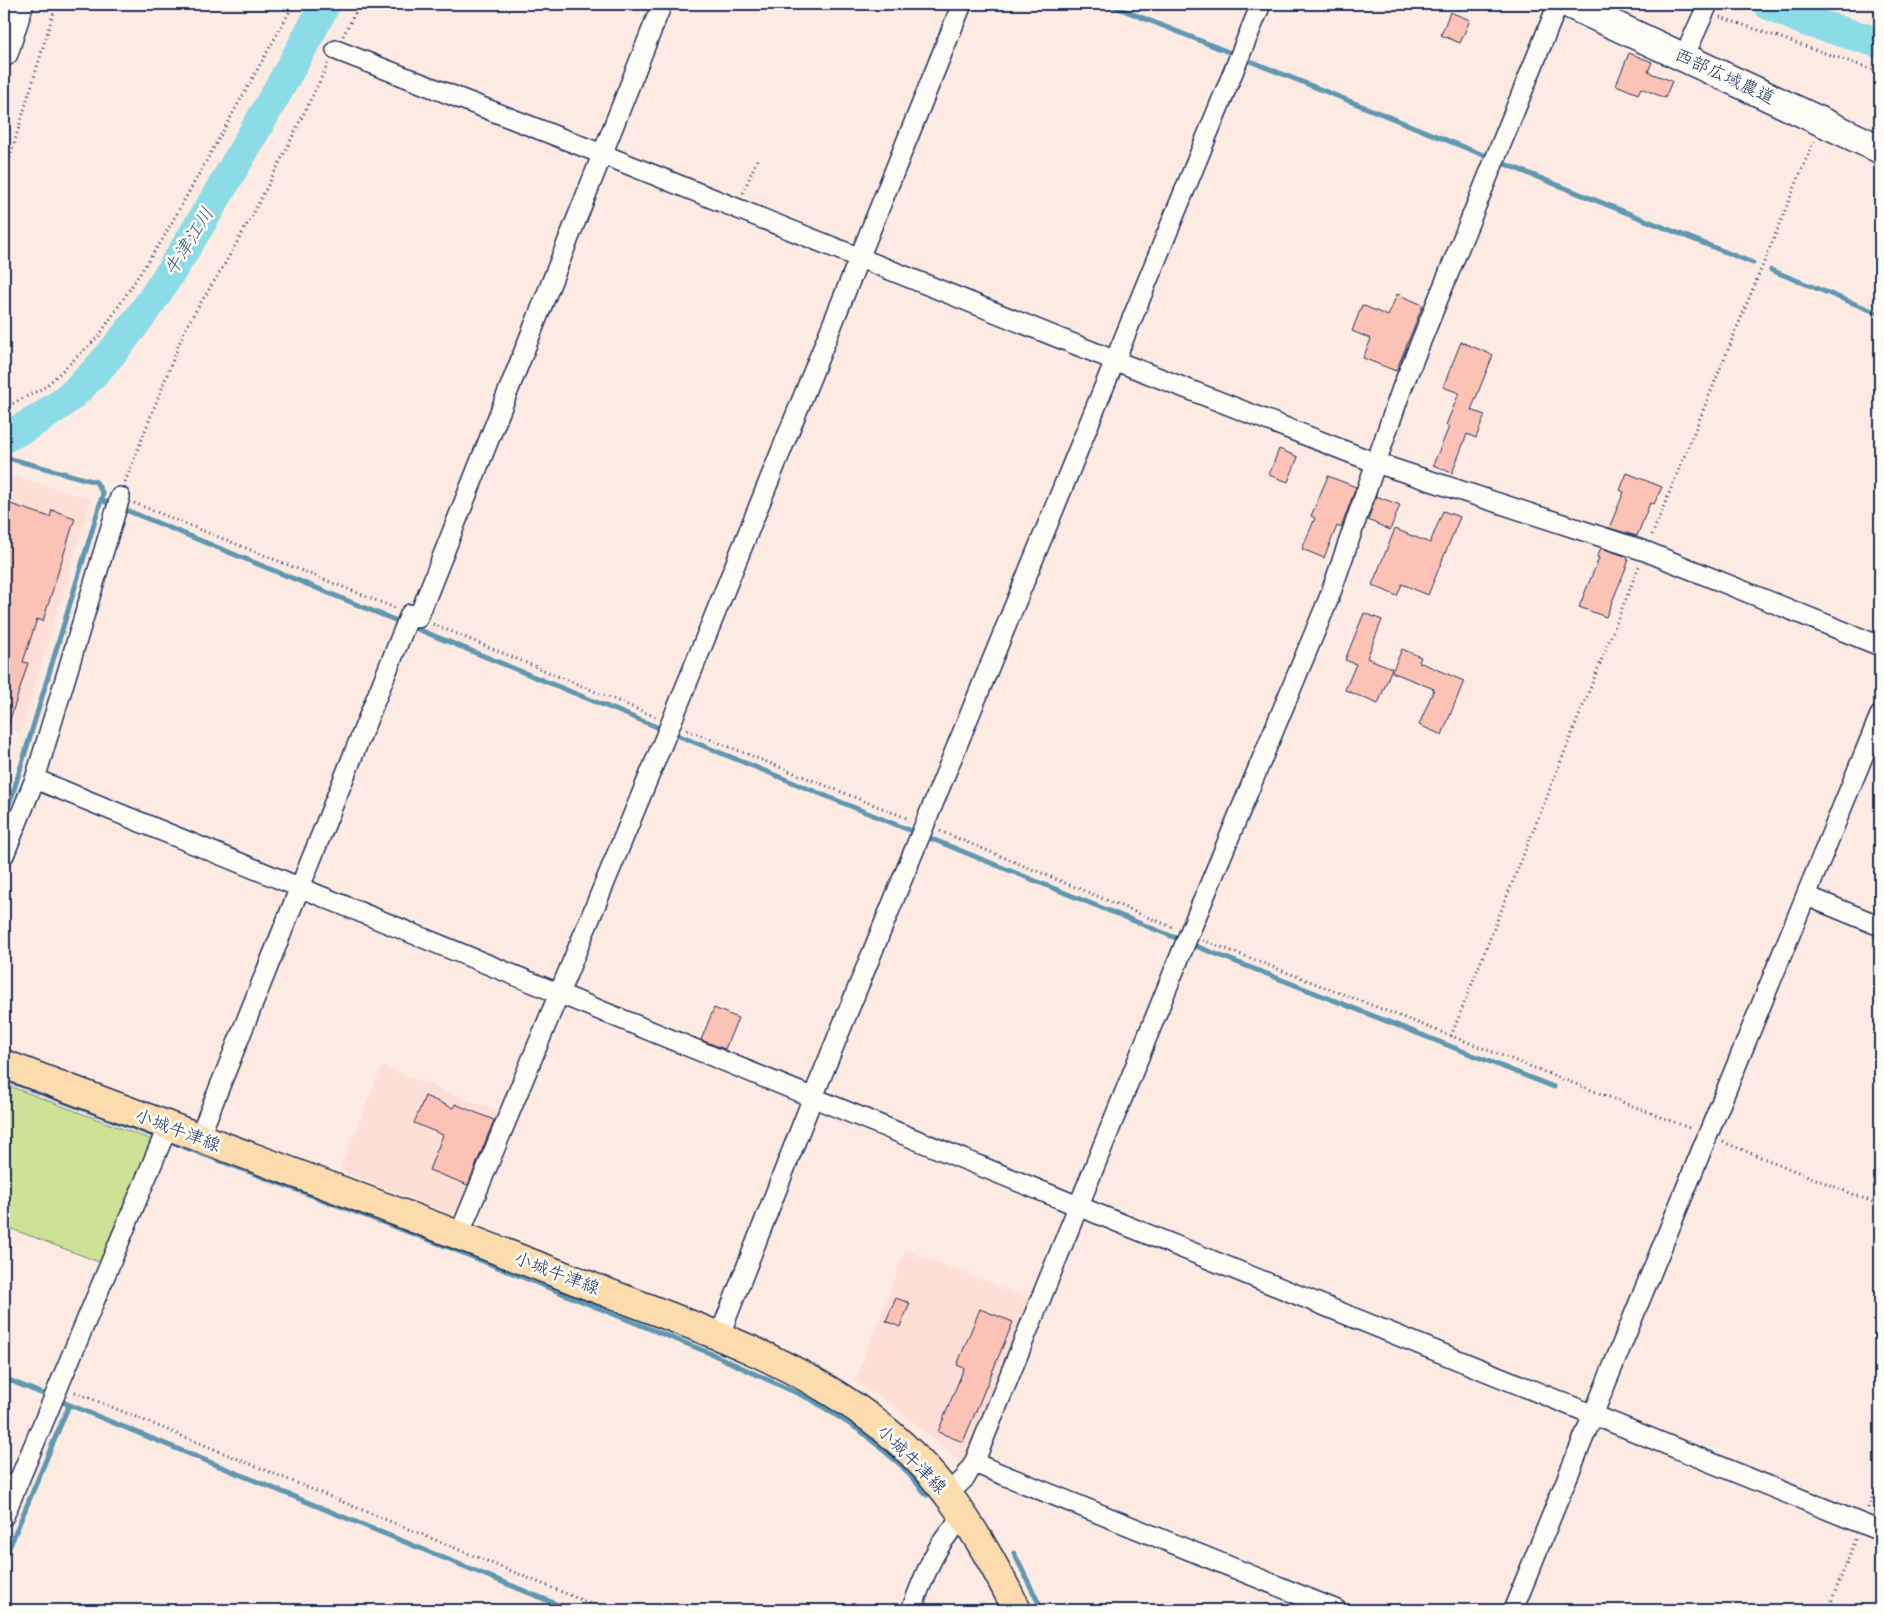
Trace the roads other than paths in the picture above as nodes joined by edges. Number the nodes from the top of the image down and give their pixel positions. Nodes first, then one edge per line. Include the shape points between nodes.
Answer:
1 (18, 4) edge
2 (662, 4) edge
3 (962, 4) edge
4 (1261, 4) edge
5 (1558, 4) edge
6 (1569, 4) edge
7 (1706, 8) edge
8 (336, 50) road end
9 (4, 52) edge
10 (1684, 57) junction
11 (1880, 149) edge
12 (602, 154) junction
13 (860, 257) junction
14 (1116, 361) junction
15 (1376, 463) junction
16 (117, 505) road end
17 (1880, 646) edge
18 (1880, 716) edge
19 (35, 778) junction
20 (4, 855) edge
21 (300, 887) junction
22 (1807, 896) junction
23 (1880, 926) edge
24 (558, 993) junction
25 (4, 1064) edge
26 (812, 1097) junction
27 (164, 1136) junction
28 (199, 1138) junction
29 (1078, 1206) junction
30 (460, 1235) junction
31 (719, 1337) junction
32 (1592, 1414) junction
33 (974, 1463) junction
34 (948, 1494) junction
35 (4, 1516) edge
36 (965, 1516) junction
37 (1880, 1531) edge
38 (911, 1610) edge
39 (1017, 1610) edge
40 (1337, 1610) edge
41 (1513, 1610) edge

1 - 9 street
2 - 12 street
3 - 13 street
4 - 14 street
5 - 15 street via 1402,388
6 - 10 street, 西部広域農道
7 - 10 street
8 - 12 street
10 - 11 street, 西部広域農道
12 - 13 street
12 - 21 street
13 - 14 street
13 - 24 street
14 - 15 street
14 - 26 street
15 - 17 street via 1645,551
15 - 29 street via 1329,598
16 - 19 street
18 - 22 street
19 - 20 street
19 - 21 street
21 - 24 street
21 - 28 street
22 - 23 street
22 - 32 street
24 - 26 street
24 - 30 street
25 - 27 main road, 小城牛津線
26 - 29 street
26 - 31 street
27 - 28 main road, 小城牛津線
27 - 35 street
28 - 30 main road, 小城牛津線
29 - 32 street
29 - 33 street
30 - 31 main road, 小城牛津線
31 - 34 main road, 小城牛津線 via 785,1366 861,1411 899,1442
32 - 37 street
32 - 41 street
33 - 34 street via 965,1478
33 - 40 street
34 - 36 main road, 小城牛津線
36 - 38 street via 932,1556
36 - 39 main road, 小城牛津線

